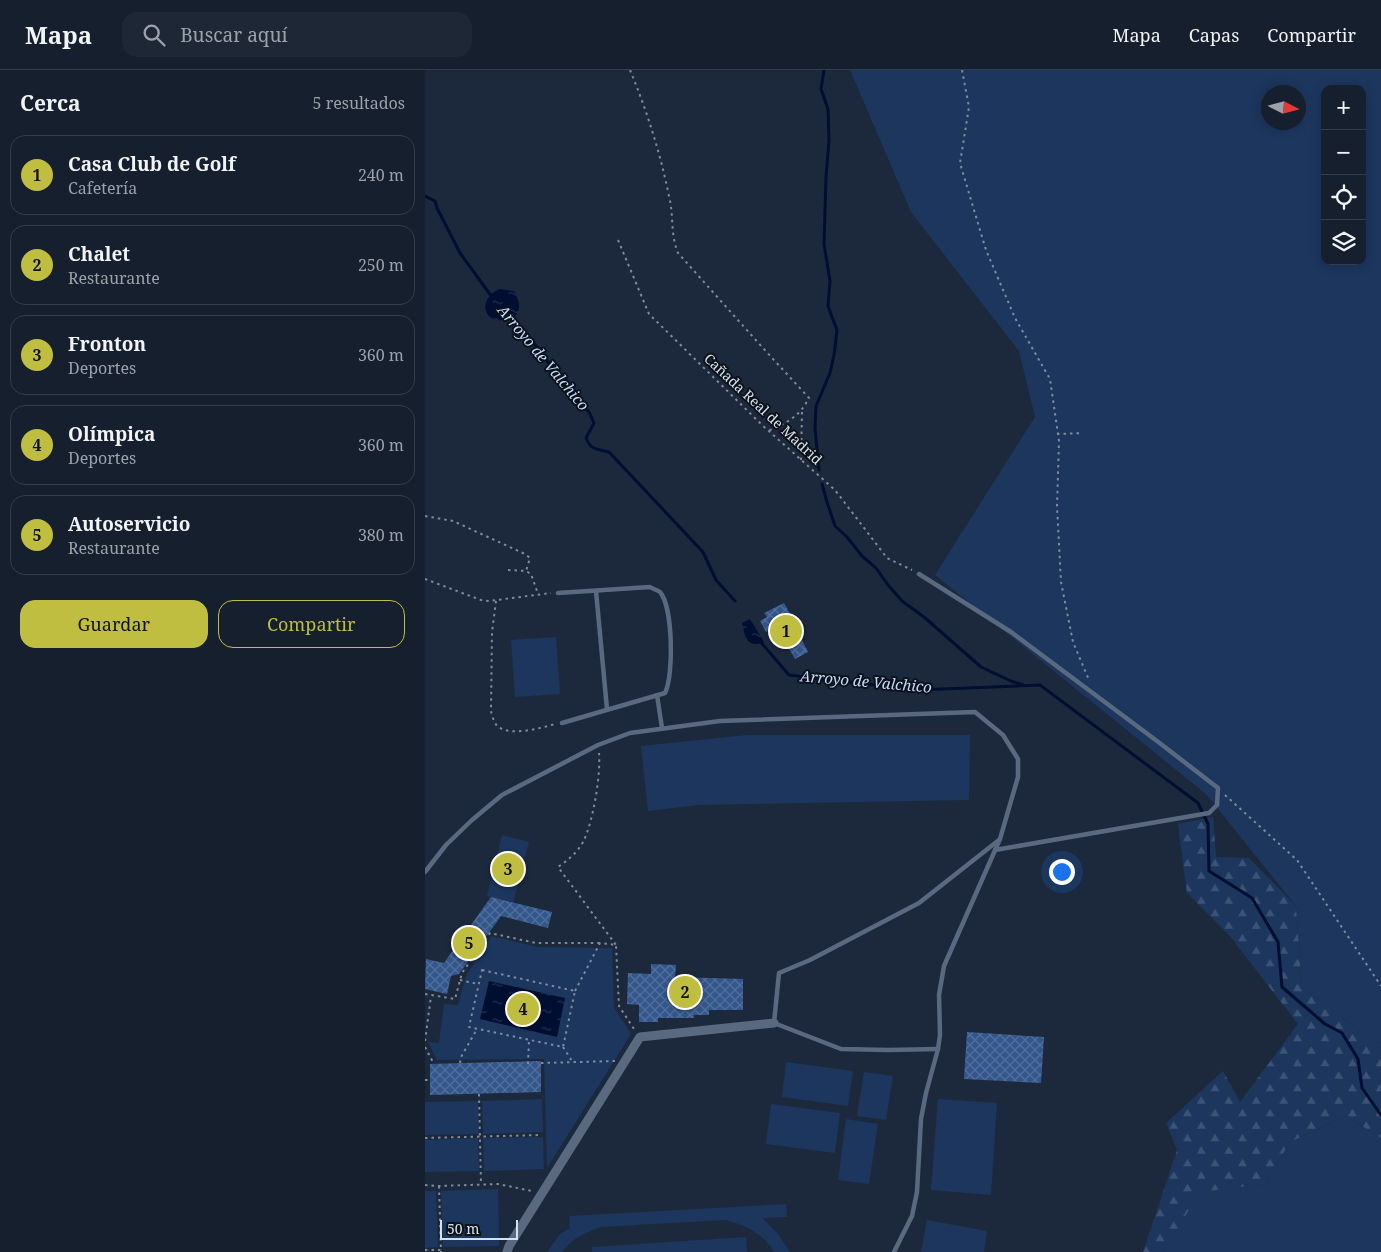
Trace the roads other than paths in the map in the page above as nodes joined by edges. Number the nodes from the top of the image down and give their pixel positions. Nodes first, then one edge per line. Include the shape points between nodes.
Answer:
1 (919, 574) road end
2 (596, 591) junction
3 (558, 593) road end
4 (657, 695) junction
5 (607, 709) junction
6 (563, 723) road end
7 (662, 728) junction
8 (1000, 839) junction
9 (995, 850) junction
10 (425, 872) edge
11 (774, 1024) junction
12 (938, 1049) junction
13 (507, 1252) edge
14 (894, 1252) edge

1 - 9 lane via 1011,632 1218,788 1217,805 1209,813
2 - 3 lane
2 - 4 lane via 650,587 659,591 664,599 671,644 671,674 665,693
2 - 5 lane
4 - 5 lane
4 - 7 lane
5 - 6 lane
7 - 8 lane via 720,721 975,712 1003,735 1018,760 1018,777
7 - 10 lane via 630,733 598,745 502,795 446,845
8 - 9 lane
8 - 11 lane via 919,903 779,973
9 - 12 lane via 944,966 939,995
11 - 12 lane via 841,1049
11 - 13 street via 640,1037
12 - 14 lane via 921,1119 917,1192 912,1216

